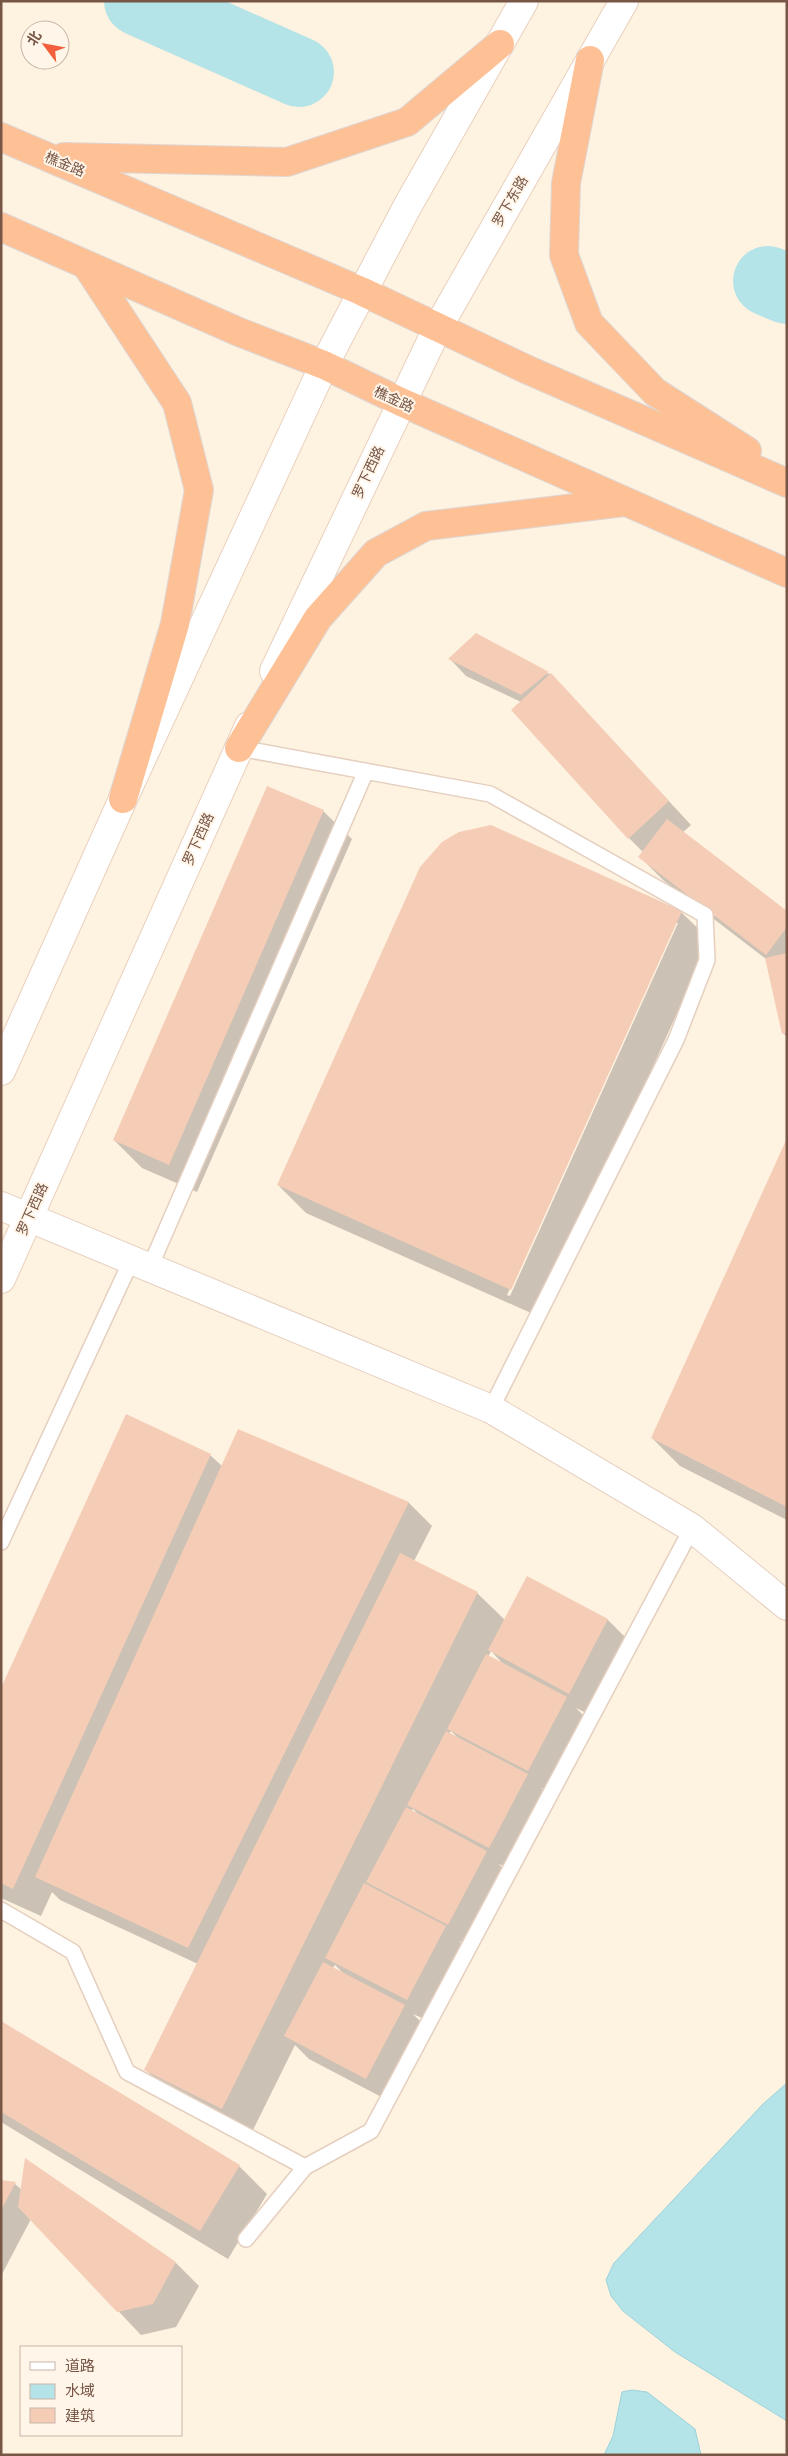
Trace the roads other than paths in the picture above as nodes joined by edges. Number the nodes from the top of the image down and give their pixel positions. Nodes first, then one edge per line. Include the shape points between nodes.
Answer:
1 (524, 1) edge
2 (624, 1) edge
3 (500, 44) junction
4 (590, 60) junction
5 (1, 138) edge
6 (50, 157) junction
7 (1, 227) edge
8 (87, 266) junction
9 (361, 292) junction
10 (437, 329) junction
11 (324, 365) junction
12 (401, 402) junction
13 (787, 476) edge
14 (787, 482) edge
15 (625, 502) junction
16 (787, 573) edge
17 (239, 748) junction
18 (366, 771) junction
19 (123, 799) junction
20 (1, 1071) edge
21 (1, 1206) edge
22 (29, 1217) junction
23 (141, 1263) junction
24 (1, 1279) edge
25 (492, 1409) junction
26 (692, 1528) junction
27 (1, 1542) edge
28 (787, 1606) edge
29 (1, 1910) edge
30 (304, 2167) junction
31 (246, 2239) dead end

1 - 3 main road
2 - 4 main road, 罗下东路
3 - 6 highway via 407,122 287,162
3 - 9 main road
4 - 10 main road, 罗下东路
4 - 13 highway via 566,183 564,256 589,323 655,392
5 - 6 highway, 樵金路
6 - 9 highway, 樵金路
7 - 8 highway, 樵金路
8 - 11 highway, 樵金路
8 - 19 highway via 177,403 199,490 175,624
9 - 10 highway, 樵金路
9 - 11 main road
10 - 12 main road, 罗下东路
10 - 14 highway, 樵金路
11 - 12 highway, 樵金路
11 - 19 main road
12 - 15 highway, 樵金路
12 - 17 main road, 罗下西路
15 - 16 highway, 樵金路
15 - 17 highway via 426,526 376,553 318,618
17 - 18 lane
17 - 22 main road, 罗下西路
18 - 23 lane
18 - 25 lane via 490,794 705,915 707,960 676,1040
19 - 20 main road
21 - 22 main road
22 - 23 main road
22 - 24 main road, 罗下西路
23 - 25 main road
23 - 27 lane
25 - 26 main road
26 - 28 main road
26 - 30 lane via 371,2131
29 - 30 lane via 74,1952 126,2072
30 - 31 lane

